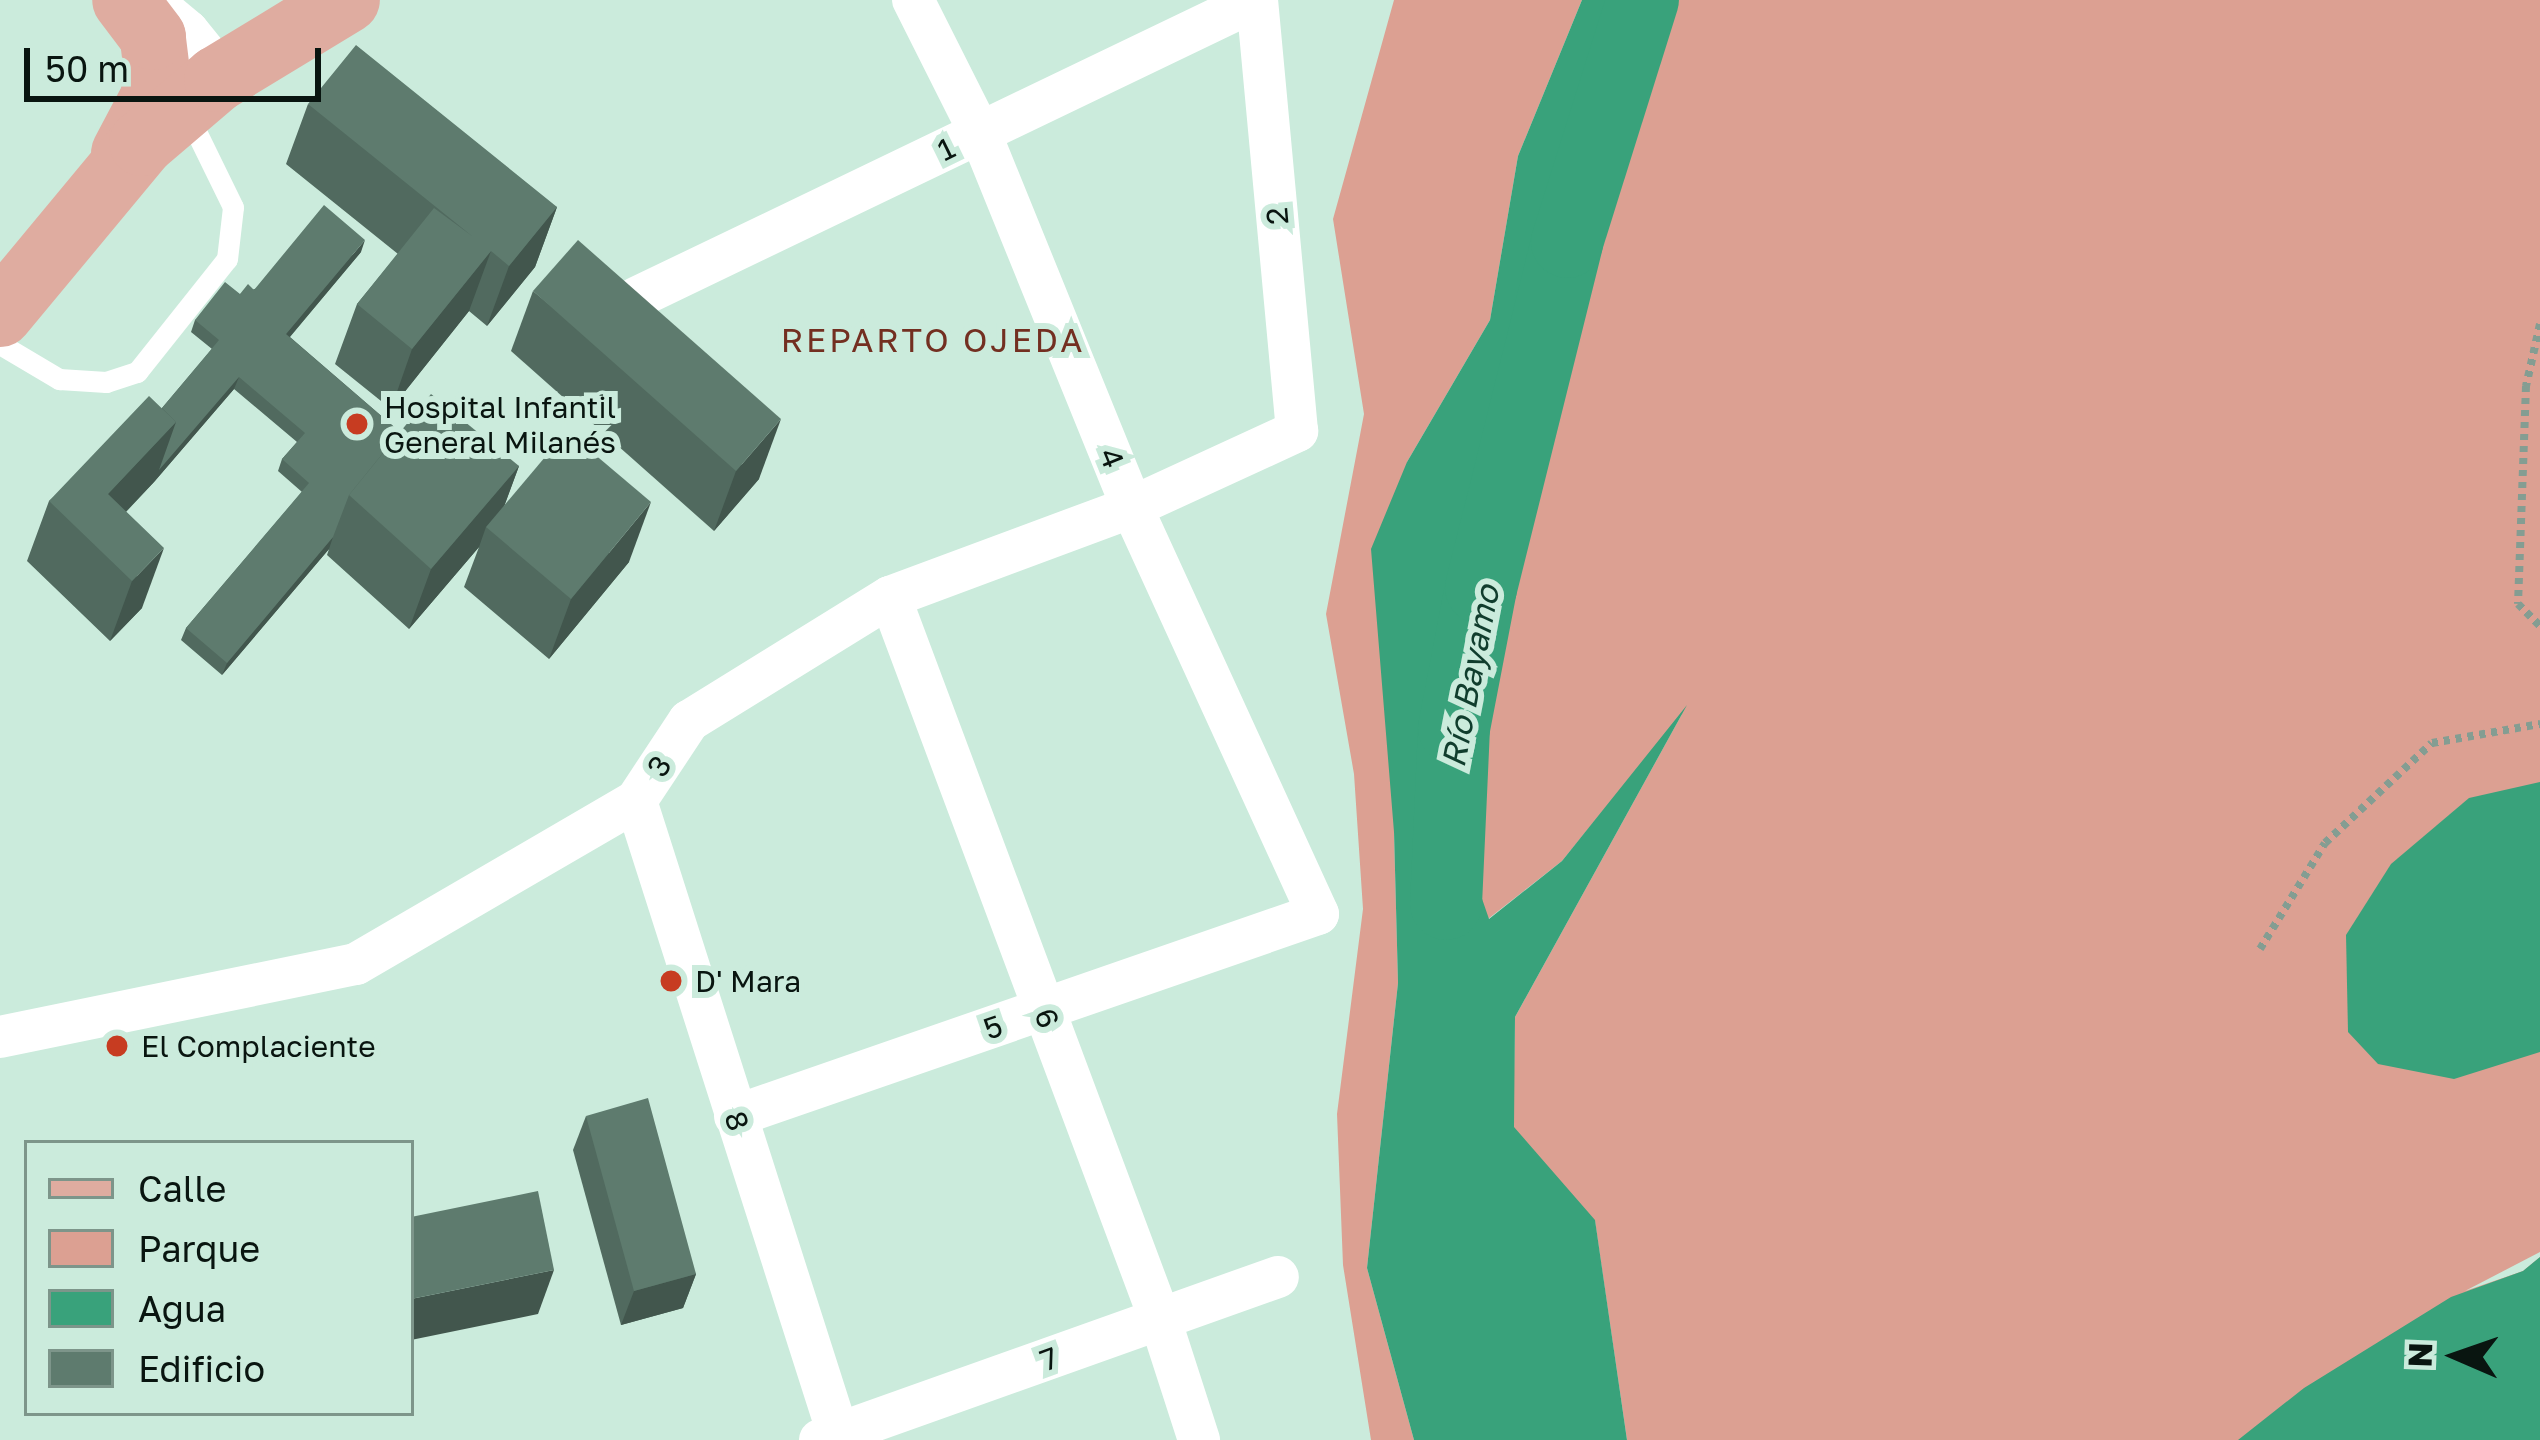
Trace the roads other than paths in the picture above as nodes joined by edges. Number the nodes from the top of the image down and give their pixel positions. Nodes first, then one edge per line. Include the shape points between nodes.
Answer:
1 (125, 0) edge
2 (139, 0) edge
3 (346, 0) edge
4 (913, 0) edge
5 (1256, 0) edge
6 (201, 93) junction
7 (980, 133) junction
8 (113, 173) junction
9 (636, 298) edge
10 (0, 314) edge
11 (0, 344) edge
12 (1297, 431) joint
13 (1132, 507) junction
14 (890, 597) junction
15 (636, 801) junction
16 (1318, 914) joint
17 (1044, 1010) junction
18 (0, 1037) edge
19 (735, 1116) junction
20 (1278, 1277) dead end
21 (1160, 1318) junction
22 (833, 1438) edge
23 (1198, 1440) edge

1 - 8 main road via 153,37 158,72 153,98
2 - 6 main road via 182,36
3 - 6 main road
4 - 7 street, 4
5 - 7 street, 1
5 - 12 street, 2
6 - 8 main road
6 - 11 lane via 233,207 227,259 137,372 106,382 59,379
7 - 9 street, 1
7 - 13 street, 4
8 - 10 main road
12 - 13 street, 3
13 - 14 street, 3
13 - 16 street, 4
14 - 15 street, 3 via 689,721
14 - 17 street, 6
15 - 18 street, 3 via 356,964
15 - 19 street, 8
16 - 17 street, 5
17 - 19 street, 5
17 - 21 street, 6
19 - 22 street, 8
20 - 21 street, 7
21 - 22 street, 7
21 - 23 street, 6

